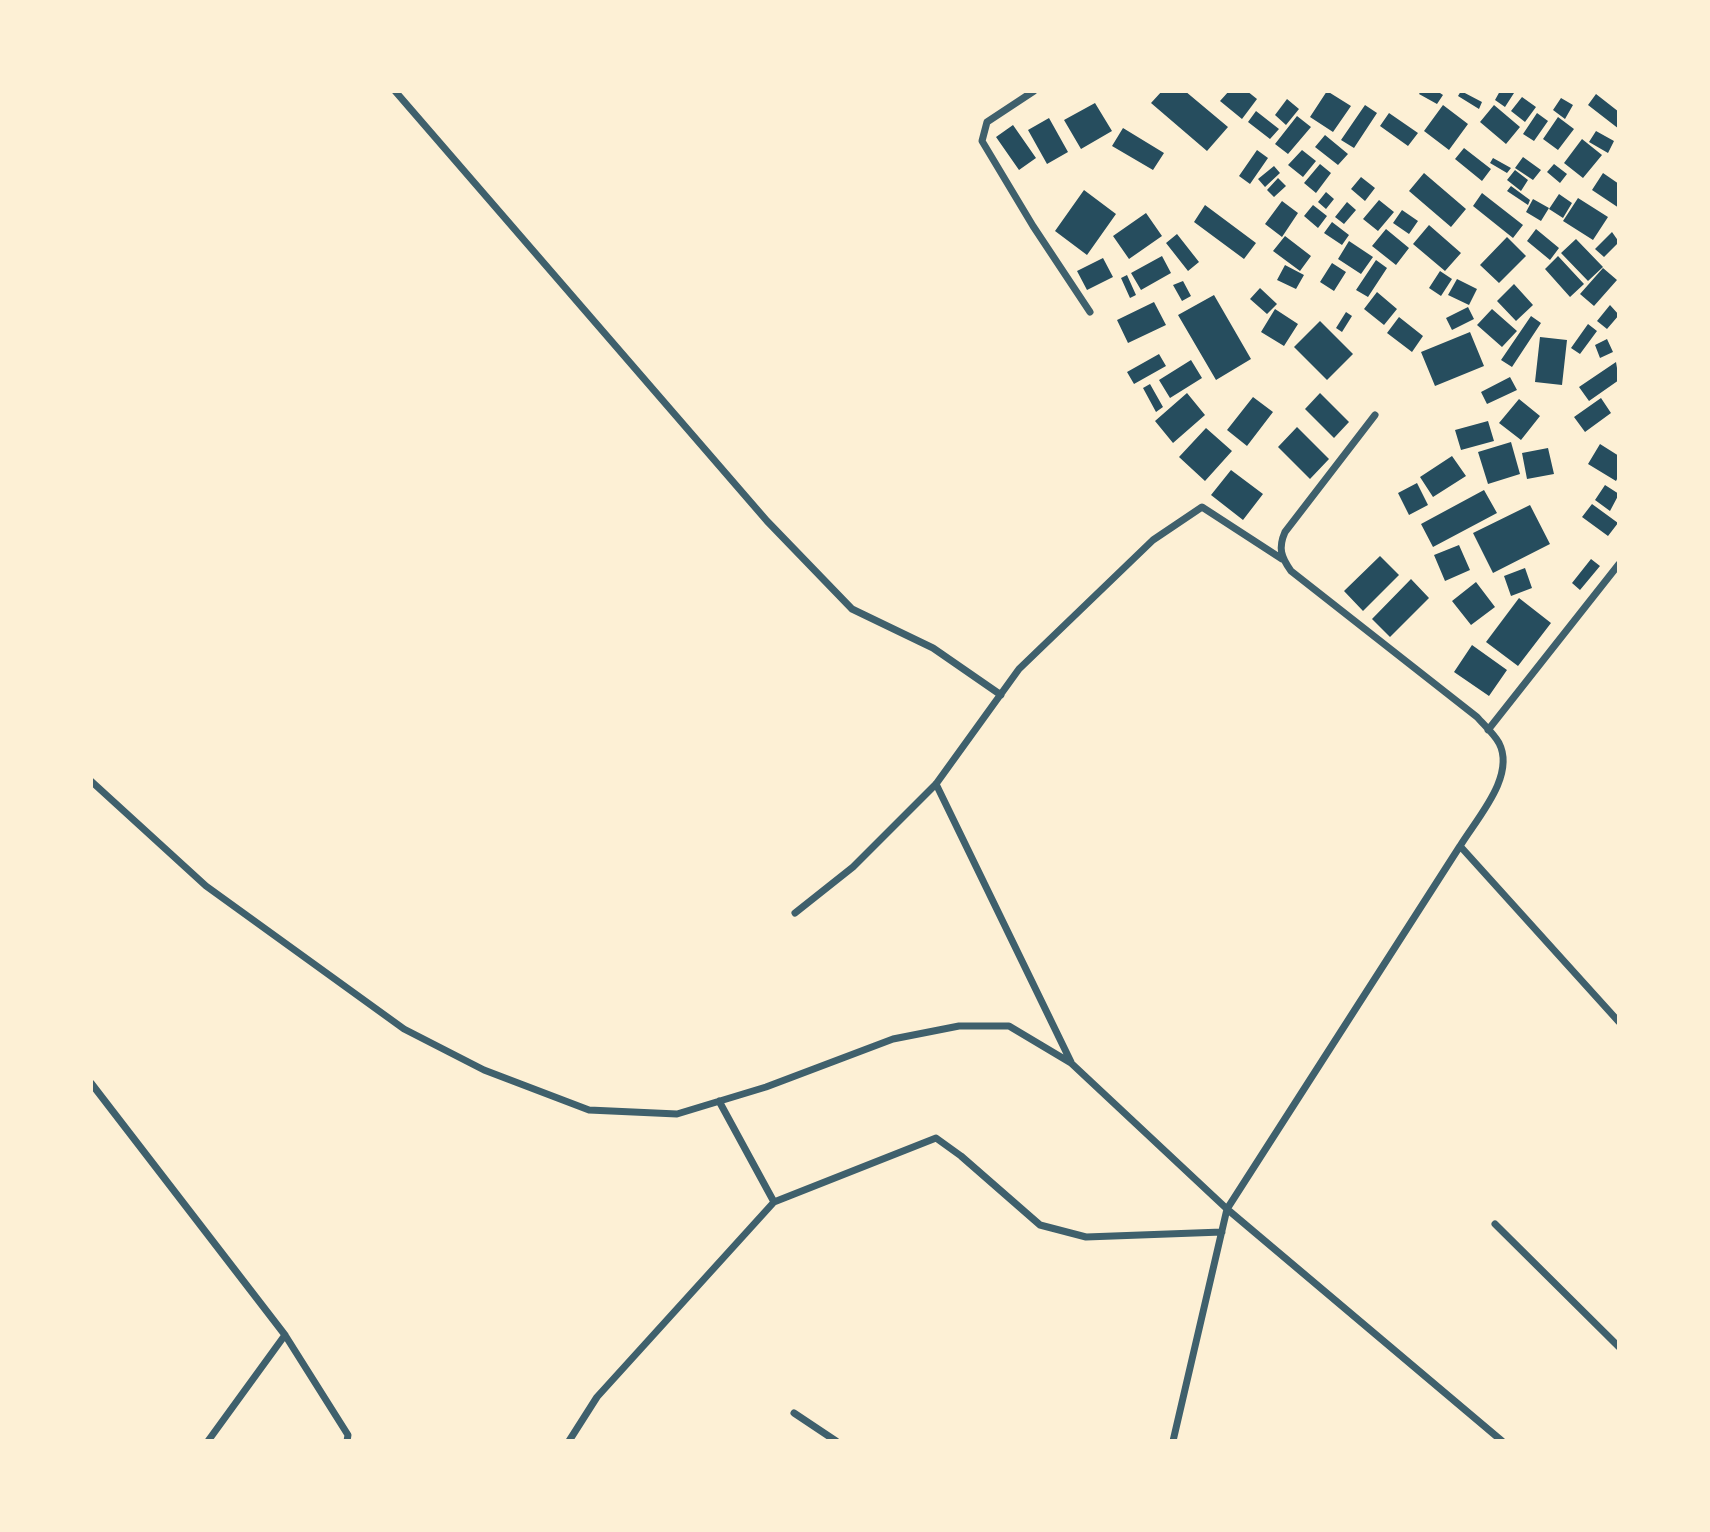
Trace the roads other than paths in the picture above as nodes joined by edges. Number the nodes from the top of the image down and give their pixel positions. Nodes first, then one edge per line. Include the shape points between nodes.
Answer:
1 (395, 91) edge
2 (1034, 91) edge
3 (1090, 312) dead end
4 (1375, 415) dead end
5 (1282, 559) junction
6 (1619, 564) edge
7 (1000, 695) junction
8 (1489, 730) junction
9 (92, 784) edge
10 (936, 784) junction
11 (1460, 846) junction
12 (794, 913) dead end
13 (1619, 1022) edge
14 (1071, 1063) junction
15 (91, 1083) edge
16 (719, 1101) junction
17 (774, 1202) junction
18 (1227, 1209) junction
19 (1495, 1224) dead end
20 (1222, 1232) junction
21 (285, 1335) junction
22 (1619, 1347) edge
23 (794, 1413) dead end
24 (208, 1441) edge
25 (347, 1441) edge
26 (569, 1441) edge
27 (836, 1441) edge
28 (1173, 1441) edge
29 (1502, 1441) edge

1 - 7 street via 767,521 852,609 933,648
2 - 3 street via 987,122 982,141
4 - 5 street via 1284,532
5 - 7 street via 1202,507 1153,540 1019,669
5 - 8 street
6 - 8 street
7 - 10 street
8 - 11 street via 1499,742 1504,764 1496,787
9 - 16 street via 206,886 404,1029 484,1070 589,1110 677,1114
10 - 12 street via 853,867
10 - 14 street
11 - 13 street
11 - 18 street
14 - 16 street via 1009,1026 959,1026 893,1039
14 - 18 street
15 - 21 street
16 - 17 street
17 - 20 street via 936,1138 1040,1225 1086,1237
17 - 26 street via 597,1397
18 - 20 street
18 - 29 street
19 - 22 street
20 - 28 street
21 - 24 street
21 - 25 street via 348,1435
23 - 27 street

